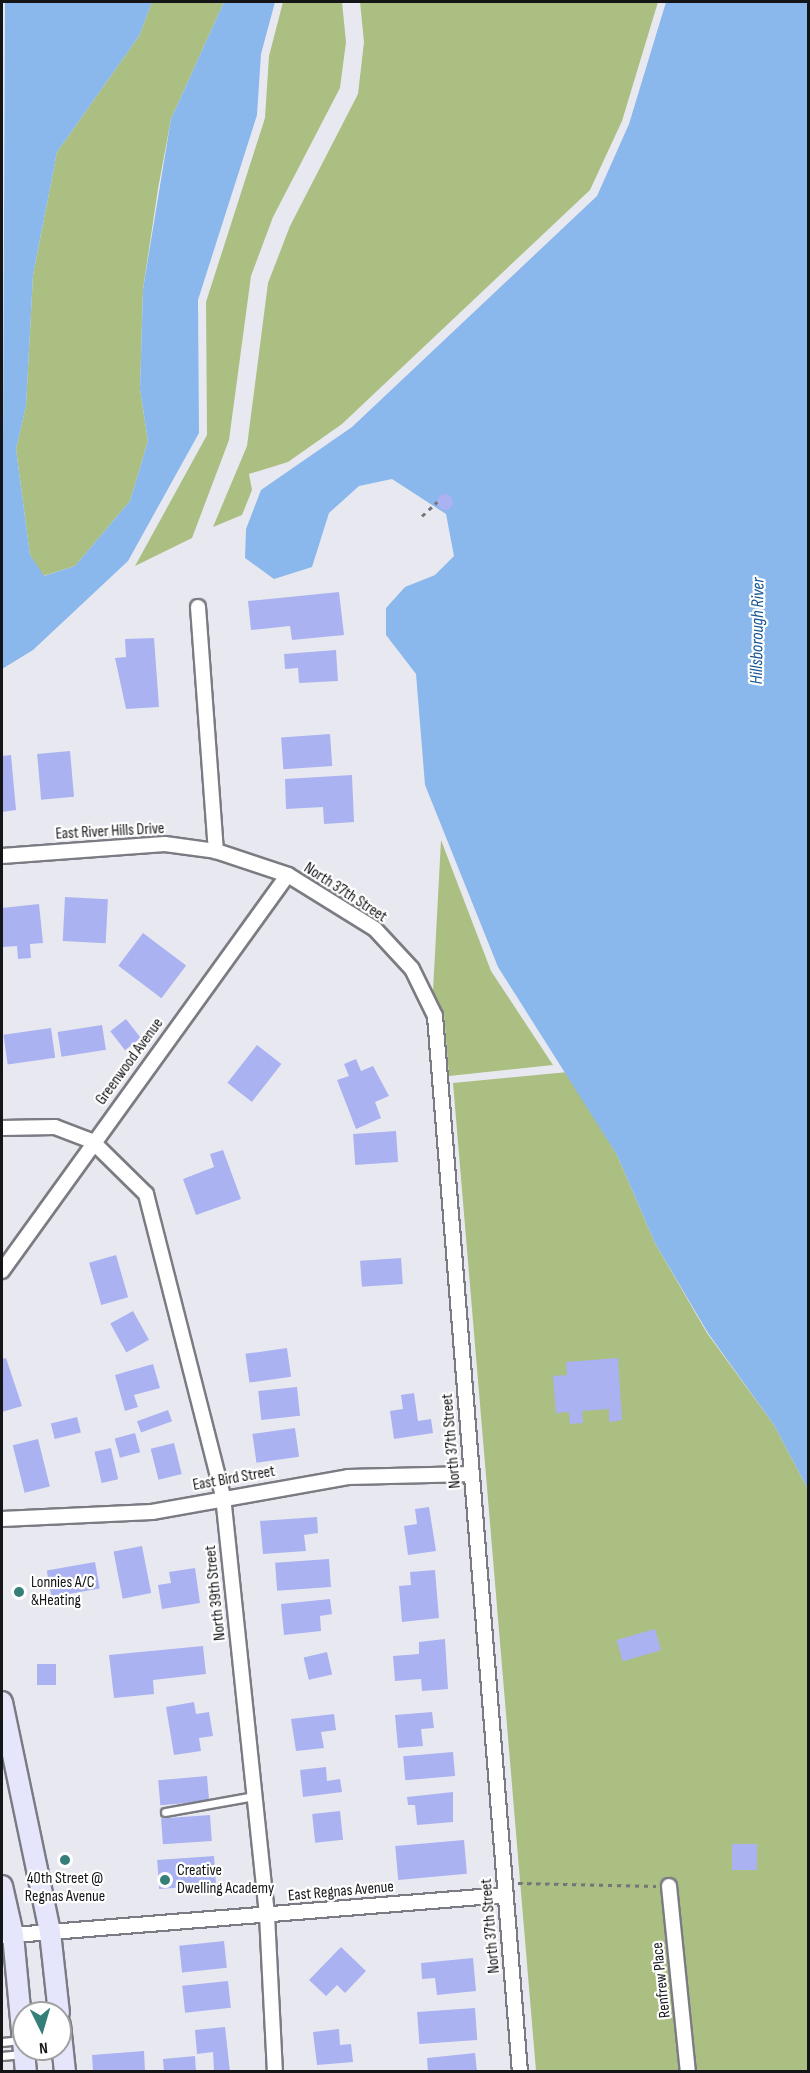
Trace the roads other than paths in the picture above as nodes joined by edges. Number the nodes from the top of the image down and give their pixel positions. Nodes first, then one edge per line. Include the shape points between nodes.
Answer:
1 (198, 607) dead end
2 (216, 851) junction
3 (2, 856) edge
4 (288, 875) junction
5 (2, 1128) edge
6 (92, 1142) junction
7 (2, 1270) edge
8 (472, 1474) junction
9 (223, 1496) junction
10 (2, 1519) edge
11 (2, 1702) edge
12 (254, 1796) junction
13 (165, 1812) dead end
14 (2, 1886) edge
15 (669, 1886) road end
16 (504, 1889) junction
17 (267, 1915) junction
18 (50, 1932) junction
19 (7, 1936) edge
20 (16, 2001) edge
21 (58, 2001) edge
22 (275, 2072) edge
23 (520, 2072) edge
24 (688, 2072) edge

1 - 2 street
2 - 3 street, East River Hills Drive via 165,844
2 - 4 street, East River Hills Drive
4 - 6 street, Greenwood Avenue
4 - 8 street, North 37th Street via 375,929 412,969 435,1016
5 - 6 street via 55,1127
6 - 7 street, Greenwood Avenue
6 - 9 street, North 39th Street via 146,1194
8 - 9 street, East Bird Street via 348,1477
8 - 16 street, North 37th Street
9 - 10 street, East Bird Street via 152,1512
9 - 12 street, North 39th Street
11 - 18 main road
12 - 13 lane
12 - 17 street, North 39th Street
14 - 19 main road
15 - 24 street, Renfrew Place
16 - 17 street, East Regnas Avenue
16 - 23 street, North 37th Street
17 - 18 street, East Regnas Avenue
17 - 22 street, North 39th Street
18 - 19 street, East Regnas Avenue
18 - 21 main road
19 - 20 main road

